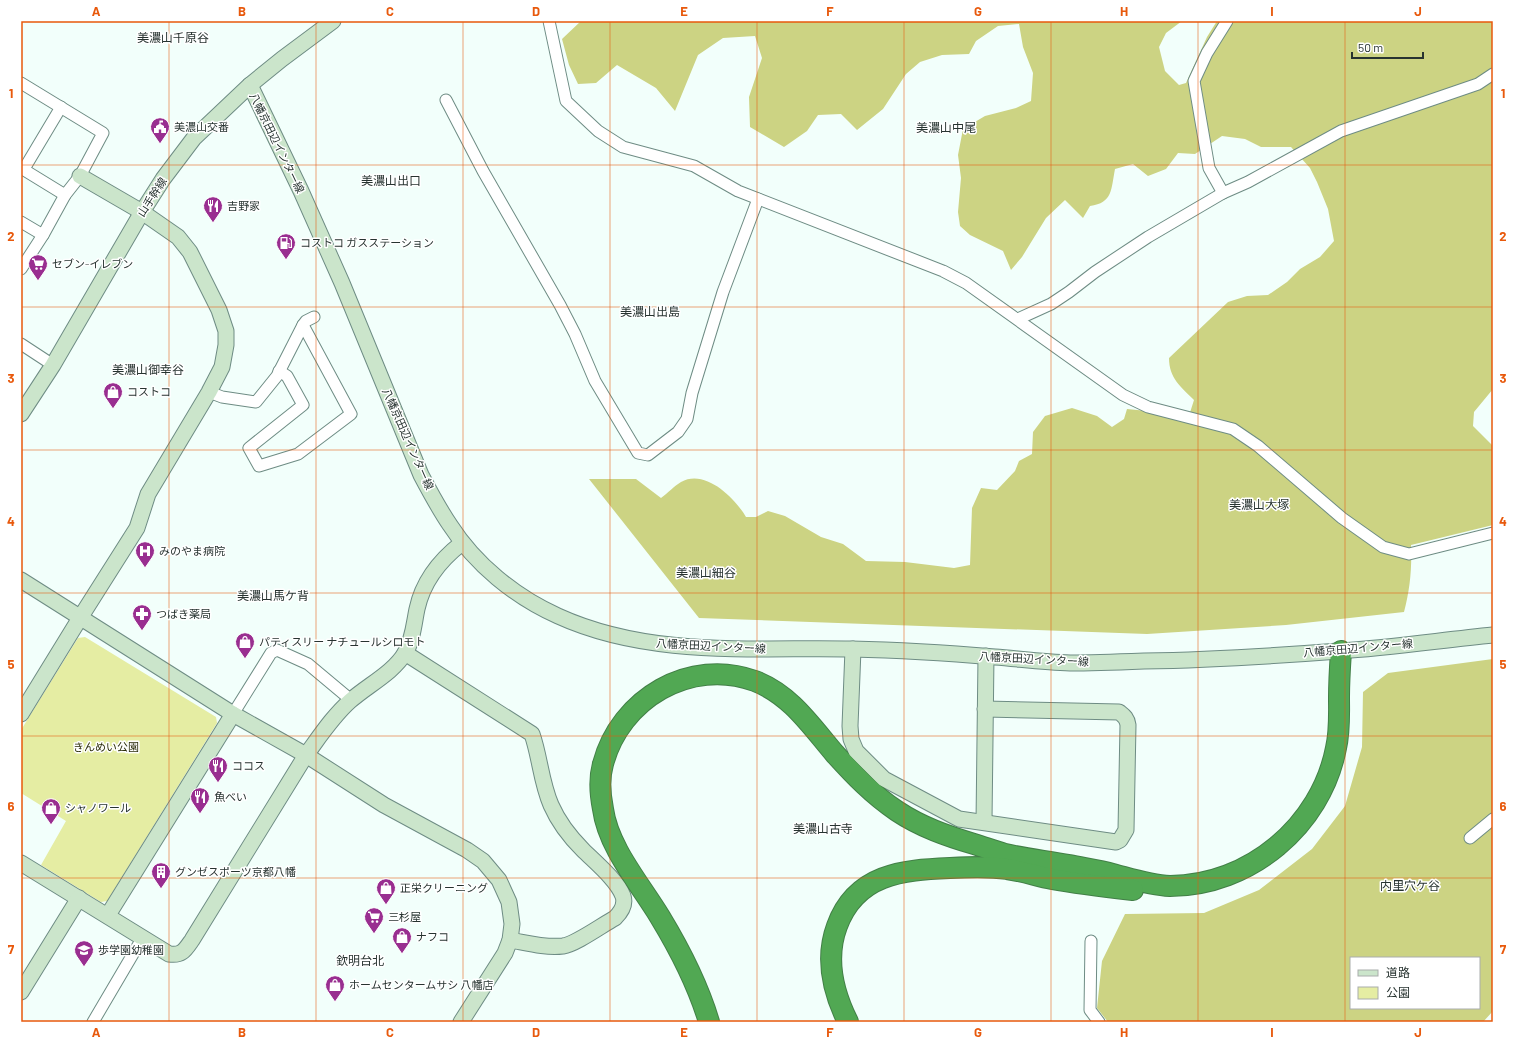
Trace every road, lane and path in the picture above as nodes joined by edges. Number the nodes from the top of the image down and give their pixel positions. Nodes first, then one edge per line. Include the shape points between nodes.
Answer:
1 (333, 21) edge
2 (549, 21) edge
3 (1227, 21) edge
4 (1493, 74) edge
5 (21, 83) edge
6 (250, 85) junction
7 (446, 100) dead end
8 (61, 107) junction
9 (22, 169) edge
10 (80, 176) junction
11 (1223, 193) junction
12 (65, 195) junction
13 (758, 199) junction
14 (142, 212) junction
15 (21, 222) edge
16 (43, 235) junction
17 (21, 269) edge
18 (314, 317) dead end
19 (1018, 319) junction
20 (303, 325) junction
21 (21, 344) edge
22 (53, 364) junction
23 (279, 371) junction
24 (209, 392) junction
25 (21, 414) edge
26 (1493, 533) edge
27 (462, 543) junction
28 (21, 580) edge
29 (80, 618) junction
30 (1493, 635) edge
31 (853, 649) junction
32 (1341, 651) junction
33 (405, 653) junction
34 (986, 656) junction
35 (351, 700) junction
36 (986, 709) junction
37 (21, 714) edge
38 (233, 714) junction
39 (306, 755) junction
40 (1493, 819) edge
41 (984, 822) junction
42 (1470, 838) dead end
43 (21, 863) edge
44 (78, 898) junction
45 (108, 916) junction
46 (143, 937) junction
47 (510, 940) junction
48 (1091, 941) dead end
49 (21, 992) edge
50 (93, 1022) edge
51 (461, 1022) edge
52 (709, 1022) edge
53 (848, 1022) edge
54 (1099, 1022) edge

1 - 6 street, 山手幹線
2 - 13 street via 566,101 587,122 623,147 694,166 738,191
3 - 11 street via 1206,53 1194,81 1210,168
4 - 11 street via 1478,84 1341,131
5 - 8 street
6 - 14 street, 山手幹線 via 194,138
6 - 27 street, 八幡京田辺インター線 via 342,283 421,475
7 - 13 street via 483,171 560,305 596,381 638,454 648,455 678,432 687,420 692,394 724,292
8 - 9 street
8 - 10 street via 102,133
9 - 12 street
10 - 12 street
10 - 14 street
11 - 19 street via 1148,237 1051,304
12 - 16 street
13 - 19 street via 943,271 966,283
14 - 22 street, 山手幹線
14 - 24 street via 178,236 190,252 219,310 226,331 226,346 222,367
15 - 16 street
16 - 17 street
18 - 20 street
19 - 26 street via 1123,394 1148,406 1233,429 1258,446 1342,518 1383,547 1408,554
20 - 23 street
20 - 23 street via 351,414 298,454 258,466 249,448 303,405 287,376
21 - 22 street
22 - 25 street, 山手幹線
23 - 24 street via 256,402 222,397
24 - 29 street via 148,494 137,528
27 - 31 street, 八幡京田辺インター線 via 500,580 538,606 582,626 629,639 733,649
27 - 33 street via 441,562 426,584
28 - 29 street
29 - 37 street
29 - 38 street
30 - 32 street, 八幡京田辺インター線
31 - 34 street, 八幡京田辺インター線
31 - 41 street via 850,726 851,739 856,751 884,779 959,819
32 - 34 street, 八幡京田辺インター線 via 1194,660 1077,663
32 - 52 highway via 1336,749 1323,789 1312,808 1286,838 1252,865 1211,881 1168,886 1005,854 926,828 878,798 856,777 795,706 756,681 716,674 694,676 673,682 652,694 621,724 610,743 602,766 600,790 603,814 612,839 678,947 693,978
32 - 53 highway via 1348,696 1345,751 1339,773 1319,813 1306,831 1276,860 1237,881 1193,893 1144,892 994,868 918,870 886,876 861,891 852,900 844,910 834,933 834,988
33 - 35 street via 388,671
33 - 47 street via 532,734 551,805 575,841 606,872 622,895 623,906 620,913 564,946
34 - 36 street
35 - 38 street via 308,664 277,650 271,653
35 - 39 street
36 - 41 street
36 - 41 street via 1119,712 1124,715 1128,725 1126,830 1120,840 1116,842
38 - 39 street
38 - 45 street
39 - 46 street via 183,952 169,954
39 - 47 street via 384,805 483,861 499,880 508,902 512,924
40 - 42 street
43 - 44 street
44 - 45 street
44 - 49 street
45 - 46 street
46 - 50 street
47 - 51 street via 505,953
48 - 54 street via 1090,1010

